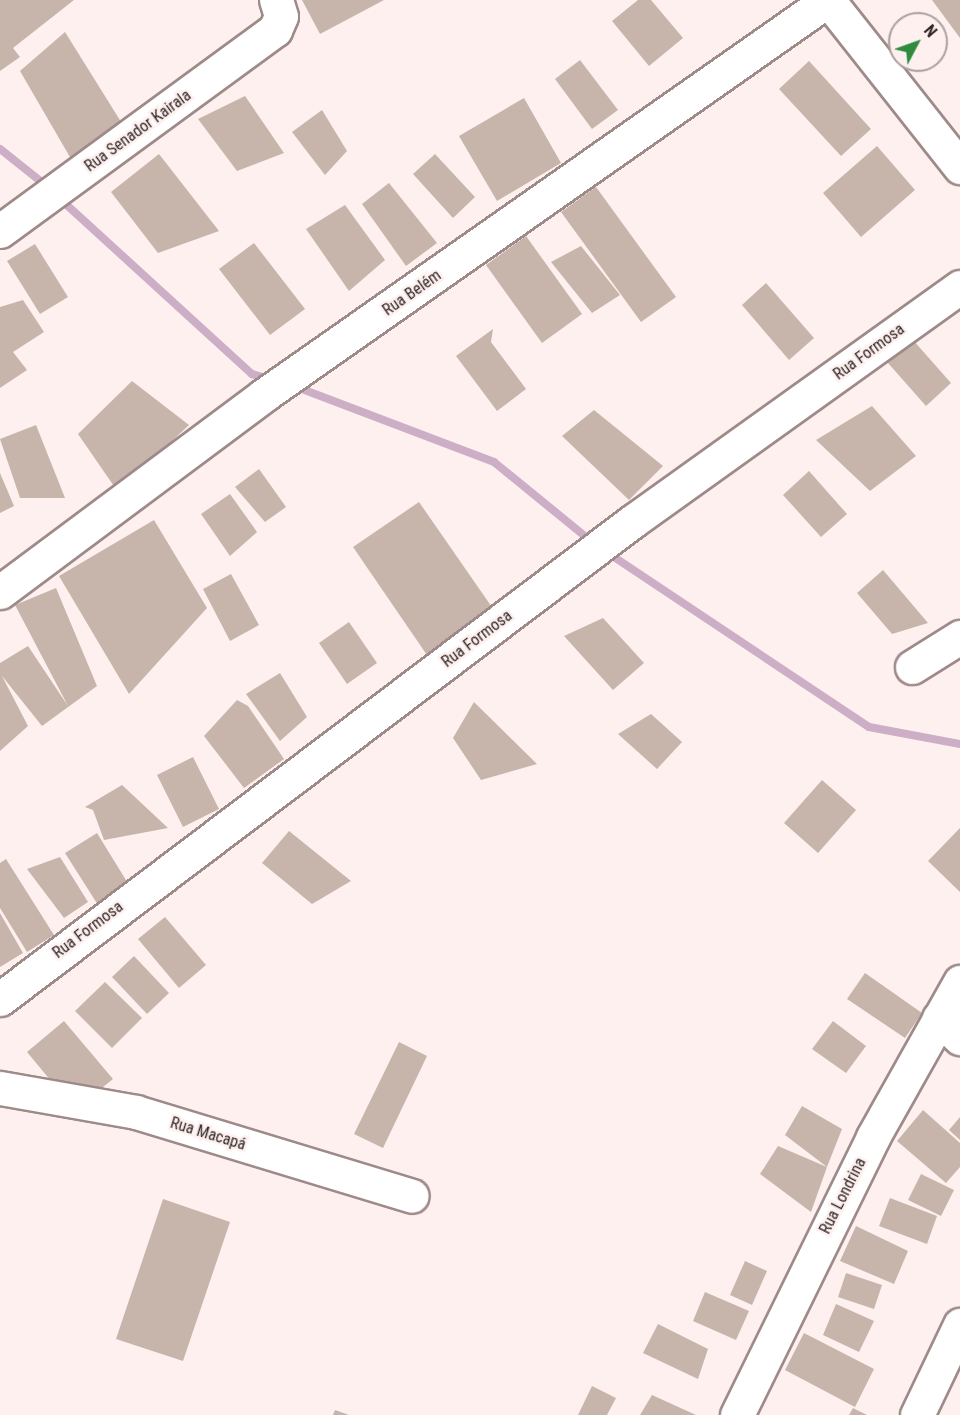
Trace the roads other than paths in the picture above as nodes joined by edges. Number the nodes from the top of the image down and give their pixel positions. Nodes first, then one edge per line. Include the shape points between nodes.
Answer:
1 (828, 0) edge
2 (276, 15) edge
3 (960, 167) edge
4 (0, 231) edge
5 (960, 287) edge
6 (0, 592) edge
7 (960, 637) edge
8 (912, 667) dead end
9 (960, 982) edge
10 (0, 999) edge
11 (949, 1028) edge
12 (0, 1088) edge
13 (412, 1196) dead end
14 (960, 1325) edge
15 (737, 1415) edge
16 (917, 1415) edge

1 - 3 street
1 - 6 street, Rua Belém via 264,395
2 - 4 street, Rua Senador Kairala via 91,165
5 - 10 street, Rua Formosa via 633,521
7 - 8 street
9 - 11 street, Rua Londrina
11 - 15 street, Rua Londrina via 815,1250
12 - 13 street, Rua Macapá via 136,1112
14 - 16 street

